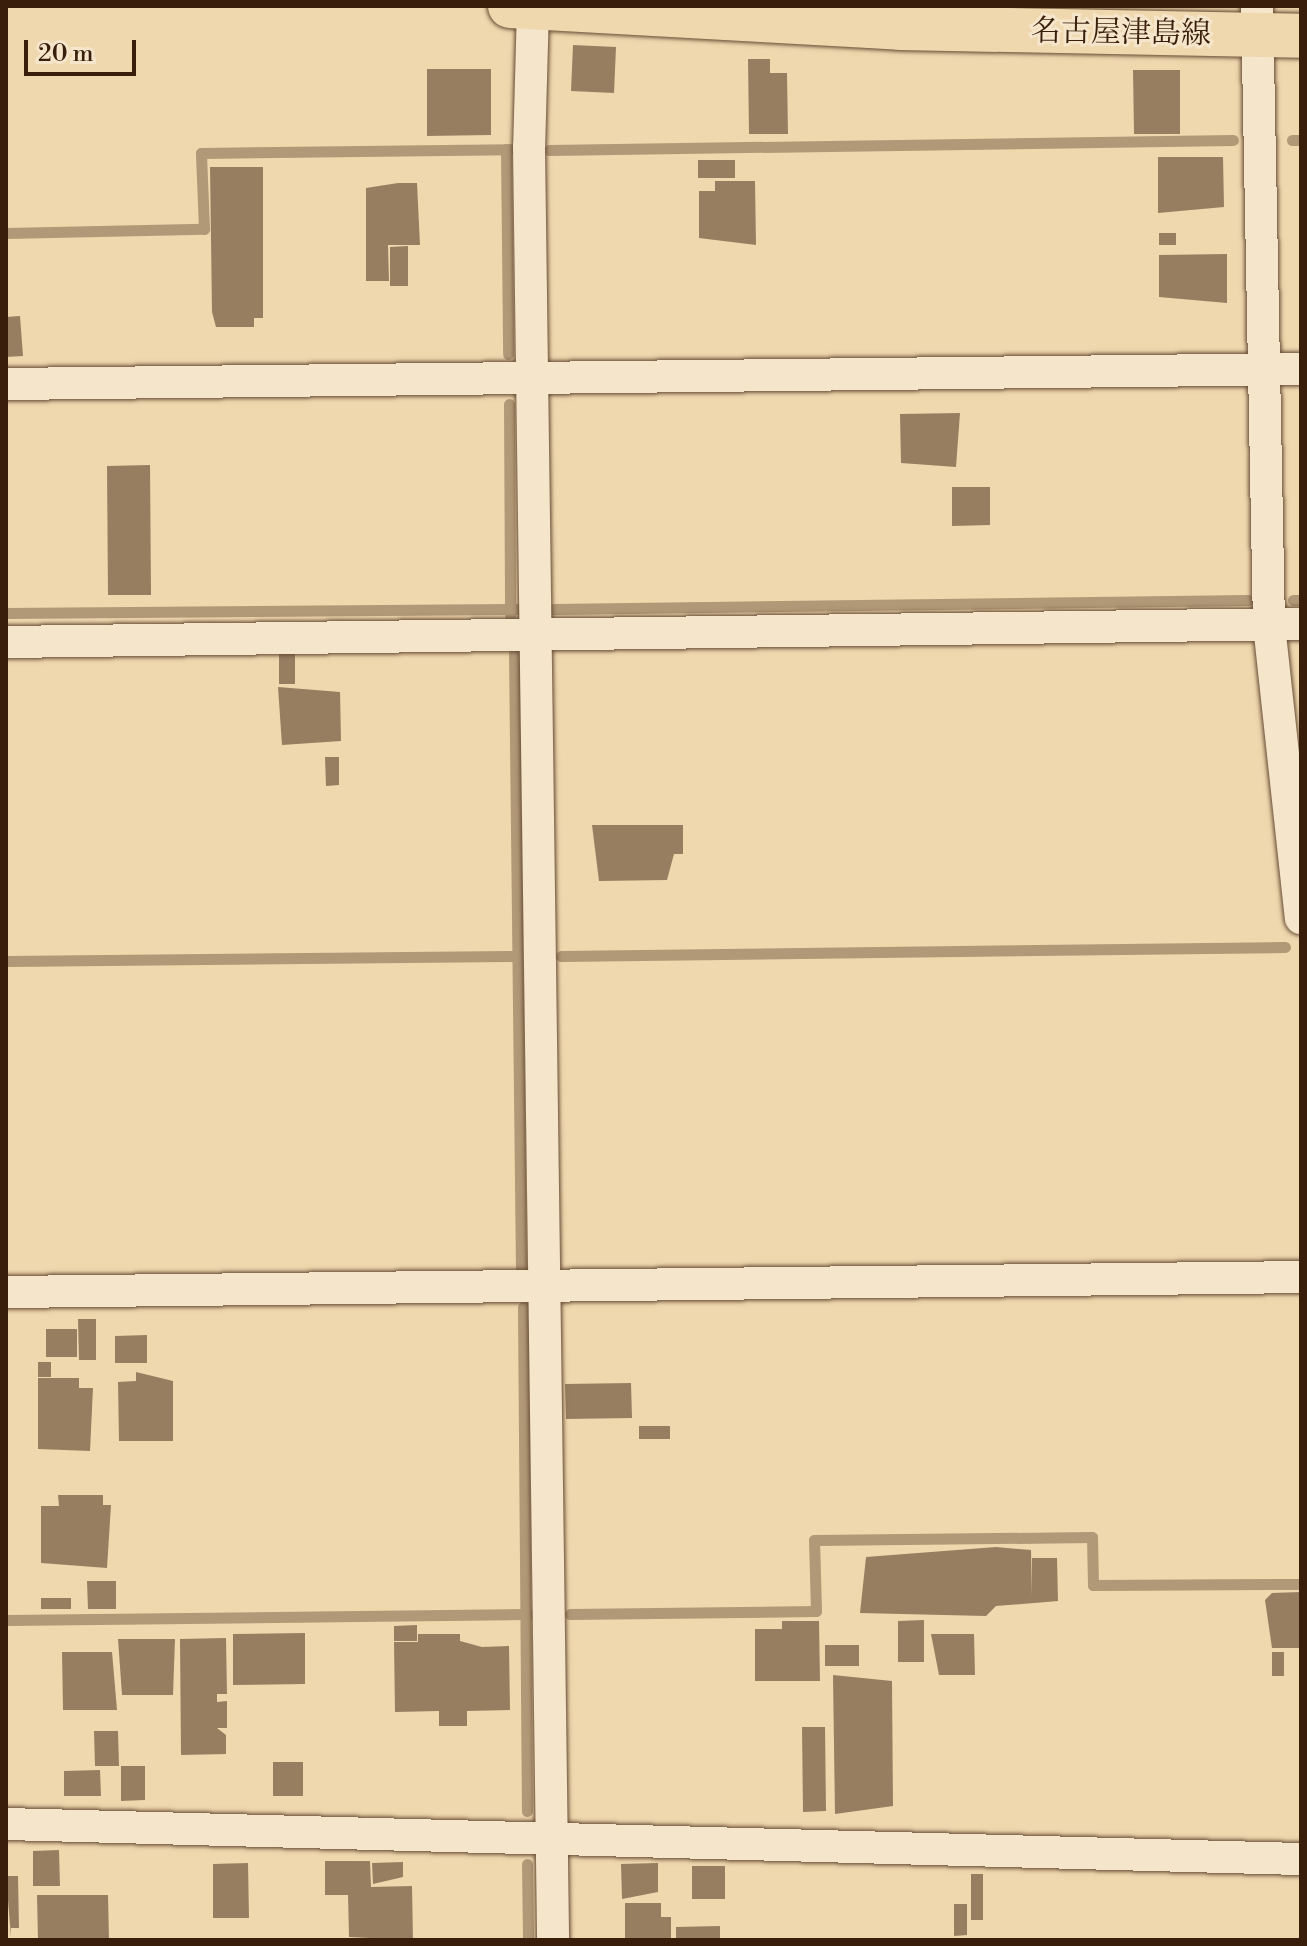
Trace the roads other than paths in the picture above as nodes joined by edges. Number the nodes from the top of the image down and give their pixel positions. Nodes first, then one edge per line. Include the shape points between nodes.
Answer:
1 (522, 7) edge
2 (638, 10) edge
3 (1257, 21) edge
4 (1301, 36) edge
5 (1264, 369) junction
6 (1301, 369) edge
7 (532, 378) junction
8 (6, 384) edge
9 (1301, 624) edge
10 (1269, 625) junction
11 (537, 635) junction
12 (6, 642) edge
13 (1301, 918) edge
14 (1301, 1277) edge
15 (546, 1286) junction
16 (6, 1292) edge
17 (6, 1824) edge
18 (552, 1839) junction
19 (1301, 1859) edge
20 (553, 1940) edge

1 - 2 main road, 名古屋津島線
1 - 7 street
2 - 3 main road, 名古屋津島線
3 - 4 main road, 名古屋津島線
3 - 5 street
5 - 6 street
5 - 7 street
5 - 10 street
7 - 8 street
7 - 11 street
9 - 10 street
10 - 11 street
10 - 13 street
11 - 12 street
11 - 15 street
14 - 15 street
15 - 16 street
15 - 18 street
17 - 18 street
18 - 19 street
18 - 20 street

